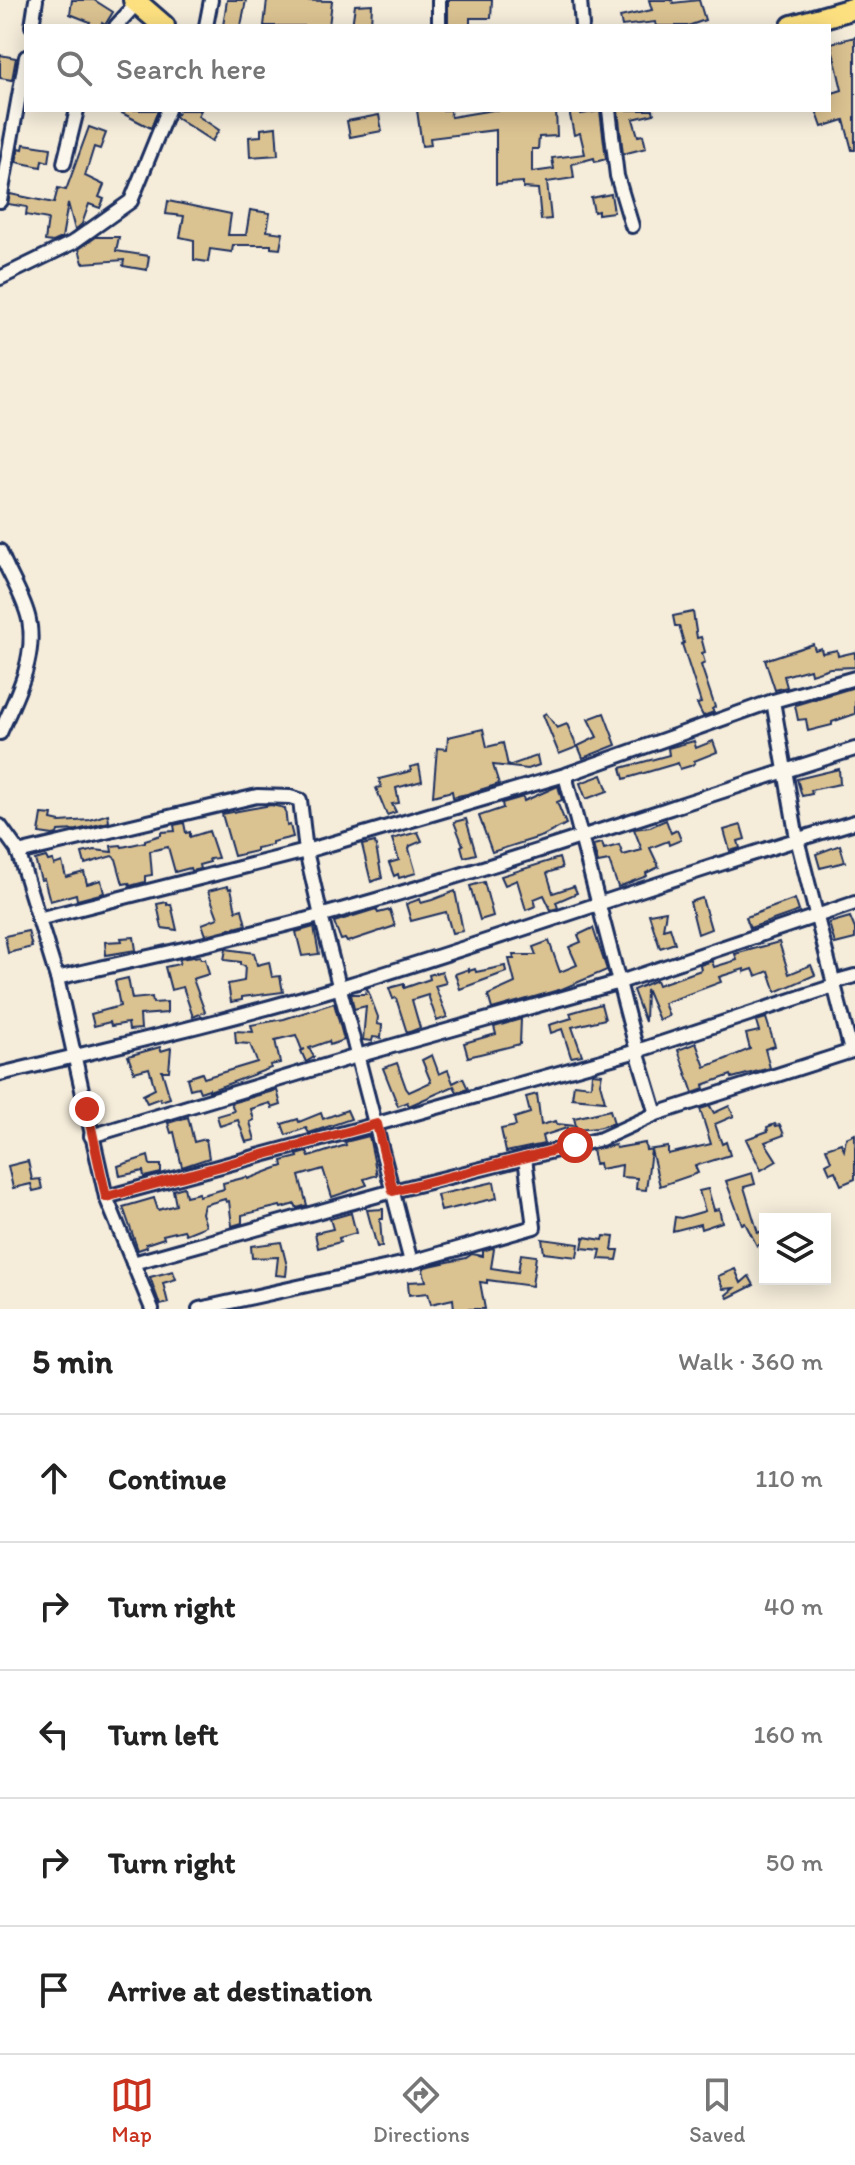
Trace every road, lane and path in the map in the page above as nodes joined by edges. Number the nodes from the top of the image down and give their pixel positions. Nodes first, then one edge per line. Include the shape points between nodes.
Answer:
1 (36, 0) edge
2 (211, 0) edge
3 (439, 0) edge
4 (580, 0) edge
5 (136, 1) edge
6 (855, 8) edge
7 (32, 24) edge
8 (118, 24) edge
9 (162, 24) edge
10 (206, 24) edge
11 (439, 24) edge
12 (582, 24) edge
13 (799, 24) edge
14 (24, 68) edge
15 (77, 112) edge
16 (167, 112) edge
17 (609, 112) edge
18 (64, 163) dead end
19 (0, 201) edge
20 (632, 226) dead end
21 (0, 278) edge
22 (0, 551) edge
23 (855, 678) edge
24 (773, 701) junction
25 (0, 733) edge
26 (855, 749) edge
27 (786, 771) junction
28 (565, 775) junction
29 (855, 822) edge
30 (0, 826) edge
31 (582, 838) junction
32 (797, 839) junction
33 (306, 851) junction
34 (18, 853) junction
35 (855, 903) edge
36 (599, 905) junction
37 (816, 915) junction
38 (321, 916) junction
39 (38, 919) junction
40 (855, 976) edge
41 (57, 978) junction
42 (620, 982) junction
43 (834, 984) junction
44 (339, 987) junction
45 (853, 1050) edge
46 (637, 1051) junction
47 (77, 1056) junction
48 (357, 1056) junction
49 (0, 1074) edge
50 (656, 1114) junction
51 (377, 1124) junction
52 (91, 1136) junction
53 (525, 1158) junction
54 (393, 1191) junction
55 (106, 1197) junction
56 (411, 1262) junction
57 (133, 1263) junction
58 (152, 1309) edge
59 (199, 1309) edge

1 - 7 street
2 - 10 street
3 - 11 street
4 - 12 street
5 - 8 street
5 - 9 main road
6 - 13 main road
14 - 19 street
15 - 18 street
16 - 21 street via 131,201 72,243
17 - 20 street via 617,176
22 - 25 street via 29,620 30,643 23,679
23 - 24 street
24 - 27 street
24 - 28 street
26 - 27 street
27 - 31 street
27 - 32 street
28 - 31 street
28 - 33 street
29 - 32 street
30 - 34 street
31 - 36 street
31 - 38 street
32 - 36 street
32 - 37 street
33 - 34 street via 300,800 257,796
33 - 38 street
33 - 39 street
34 - 39 street
35 - 37 street
36 - 42 street
36 - 44 street
37 - 42 street
37 - 43 street
38 - 41 street
38 - 44 street
39 - 41 street
40 - 43 street
41 - 47 street
42 - 46 street
42 - 48 street
43 - 45 street
43 - 46 street
44 - 47 street
44 - 48 street
45 - 50 street
46 - 50 street
46 - 51 street
47 - 49 street
47 - 52 street
48 - 51 street
48 - 52 street
50 - 53 street via 601,1139
51 - 54 street
51 - 55 street
52 - 55 street
53 - 54 street
53 - 56 street via 534,1227
54 - 56 street
54 - 57 street
55 - 57 street
56 - 59 street
57 - 58 street

